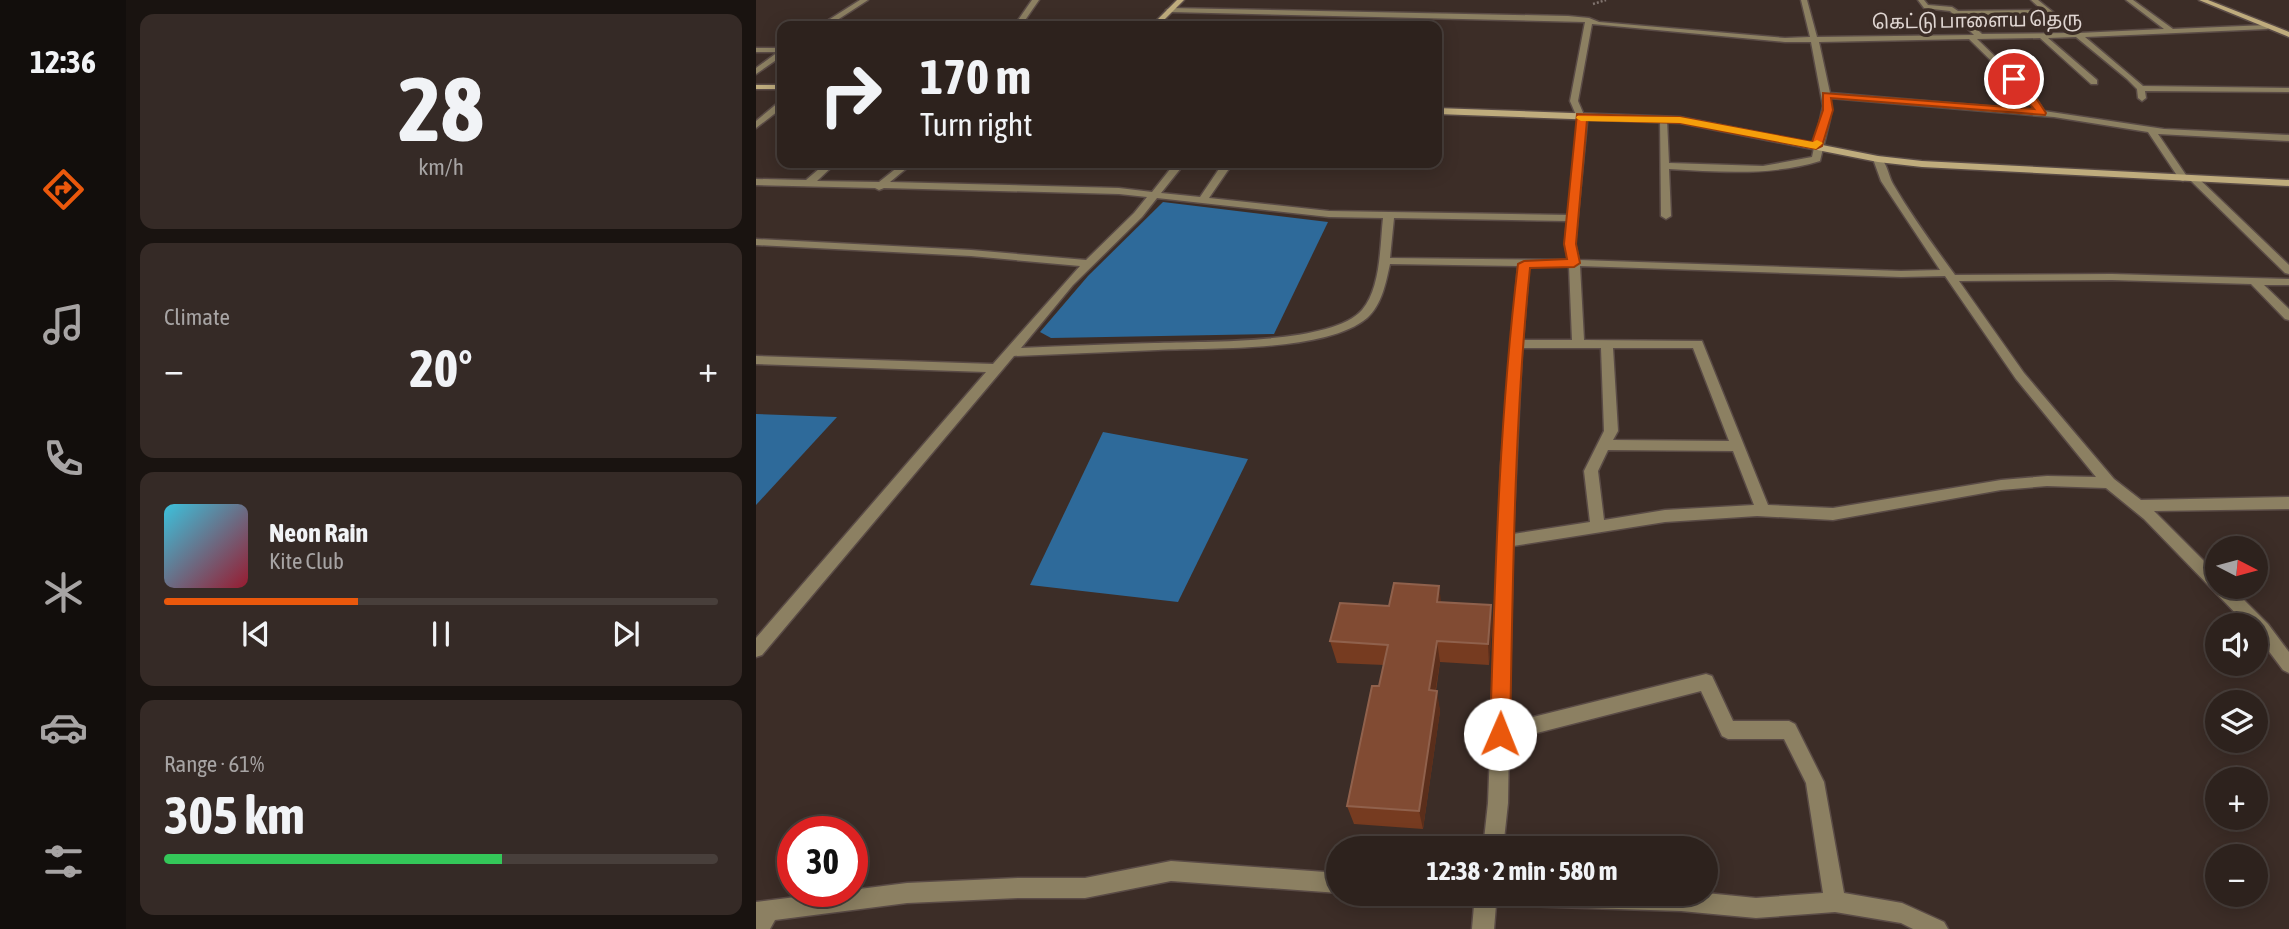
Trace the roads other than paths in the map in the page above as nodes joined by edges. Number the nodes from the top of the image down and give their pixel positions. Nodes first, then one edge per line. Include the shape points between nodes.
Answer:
1 (865, 0) edge
2 (1036, 0) edge
3 (1181, 0) edge
4 (1804, 0) edge
5 (1921, 0) edge
6 (2034, 0) edge
7 (2129, 0) edge
8 (2202, 0) edge
9 (1345, 2) dead end
10 (1170, 10) junction
11 (1342, 12) junction
12 (2049, 12) junction
13 (1309, 13) junction
14 (1957, 13) junction
15 (1410, 14) junction
16 (1590, 20) junction
17 (831, 21) edge
18 (1021, 21) edge
19 (1159, 21) edge
20 (1303, 21) edge
21 (1406, 21) edge
22 (2267, 27) junction
23 (2171, 31) junction
24 (2289, 33) edge
25 (2076, 34) junction
26 (2040, 35) junction
27 (1975, 36) junction
28 (1814, 39) junction
29 (756, 50) edge
30 (777, 52) edge
31 (777, 56) edge
32 (756, 72) edge
33 (2094, 82) dead end
34 (756, 87) edge
35 (777, 88) edge
36 (2141, 88) junction
37 (2289, 90) edge
38 (1826, 95) junction
39 (2142, 98) dead end
40 (777, 108) edge
41 (1442, 111) edge
42 (2041, 113) junction
43 (1580, 117) junction
44 (1663, 120) junction
45 (756, 125) edge
46 (2151, 130) junction
47 (2289, 138) edge
48 (1816, 146) junction
49 (1878, 159) junction
50 (1666, 166) junction
51 (825, 168) edge
52 (902, 168) edge
53 (1176, 168) edge
54 (1225, 168) edge
55 (2188, 178) junction
56 (756, 182) edge
57 (2289, 183) edge
58 (807, 184) junction
59 (879, 187) junction
60 (1156, 194) junction
61 (1203, 200) junction
62 (1389, 214) junction
63 (1666, 216) dead end
64 (1571, 218) junction
65 (756, 242) edge
66 (1383, 261) junction
67 (1574, 263) junction
68 (1088, 264) junction
69 (1524, 264) junction
70 (2289, 271) edge
71 (1949, 276) junction
72 (2255, 282) junction
73 (2289, 282) edge
74 (2289, 316) edge
75 (1516, 344) junction
76 (1578, 344) junction
77 (1607, 344) junction
78 (1011, 352) junction
79 (756, 360) edge
80 (997, 368) junction
81 (1605, 444) junction
82 (1739, 446) junction
83 (2109, 483) junction
84 (2289, 503) edge
85 (2136, 506) junction
86 (1763, 510) junction
87 (1598, 528) junction
88 (1505, 541) junction
89 (2205, 572) edge
90 (2232, 599) edge
91 (757, 648) edge
92 (2289, 665) edge
93 (1500, 734) junction
94 (1495, 836) edge
95 (1326, 882) edge
96 (1835, 902) junction
97 (1718, 904) edge
98 (1486, 906) edge
99 (761, 917) edge
100 (1483, 929) edge
101 (1937, 929) edge

1 - 17 street
2 - 18 street
3 - 10 street
4 - 28 street
5 - 14 street via 1926,7
6 - 12 street
7 - 23 street
8 - 22 street
9 - 11 street
10 - 13 street, கெட்டு பாளைய தெரு
10 - 19 street
11 - 13 street, கெட்டு பாளைய தெரு
11 - 15 street, கெட்டு பாளைய தெரு
12 - 14 street
12 - 25 street
13 - 20 street
14 - 27 street
15 - 16 street, கெட்டு பாளைய தெரு via 1519,12
15 - 21 street
16 - 28 street, கெட்டு பாளைய தெரு via 1731,37
16 - 43 street via 1574,101
22 - 23 street, கெட்டு பாளைய தெரு
22 - 24 street
23 - 25 street, கெட்டு பாளைய தெரு
25 - 26 street, கெட்டு பாளைய தெரு
25 - 36 street
26 - 27 street, கெட்டு பாளைய தெரு
26 - 33 street
27 - 28 street, கெட்டு பாளைய தெரு
27 - 42 street
28 - 38 street
29 - 30 street
31 - 32 street
34 - 35 street
36 - 37 street
36 - 39 street
38 - 42 street
38 - 48 street via 1828,110
40 - 45 street
41 - 43 street
42 - 46 street
43 - 44 street
43 - 64 street
44 - 48 street
44 - 50 street
46 - 47 street
46 - 55 street
48 - 49 street
48 - 50 street via 1817,159 1803,164
49 - 55 street
49 - 71 street via 1886,181
50 - 63 street
51 - 58 street
52 - 59 street
53 - 60 street
54 - 61 street
55 - 57 street
55 - 70 street
56 - 58 street
58 - 59 street
59 - 60 street
60 - 61 street
60 - 68 street
61 - 62 street via 1329,214
62 - 64 street
62 - 66 street
64 - 67 street
65 - 68 street
66 - 69 street
66 - 78 street via 1377,290 1365,313 1314,334 1255,343
67 - 69 street
67 - 71 street
67 - 76 street
68 - 78 street
69 - 75 street
71 - 72 street
71 - 83 street via 2020,376
72 - 73 street
72 - 74 street
75 - 76 street
75 - 88 street
76 - 77 street
77 - 81 street via 1611,431
77 - 82 street via 1698,344
78 - 80 street
79 - 80 street
80 - 91 street
81 - 82 street
81 - 87 street via 1591,471
82 - 86 street
83 - 85 street
83 - 86 street via 2001,485 1833,514
84 - 85 street
85 - 89 street
86 - 87 street via 1665,516
87 - 88 street
88 - 93 street
90 - 92 street
93 - 94 street
93 - 96 street via 1706,682 1728,730 1789,730 1815,782
95 - 99 street via 1171,871 1085,888 906,893
96 - 97 street via 1756,908
96 - 101 street via 1902,913
98 - 100 street

